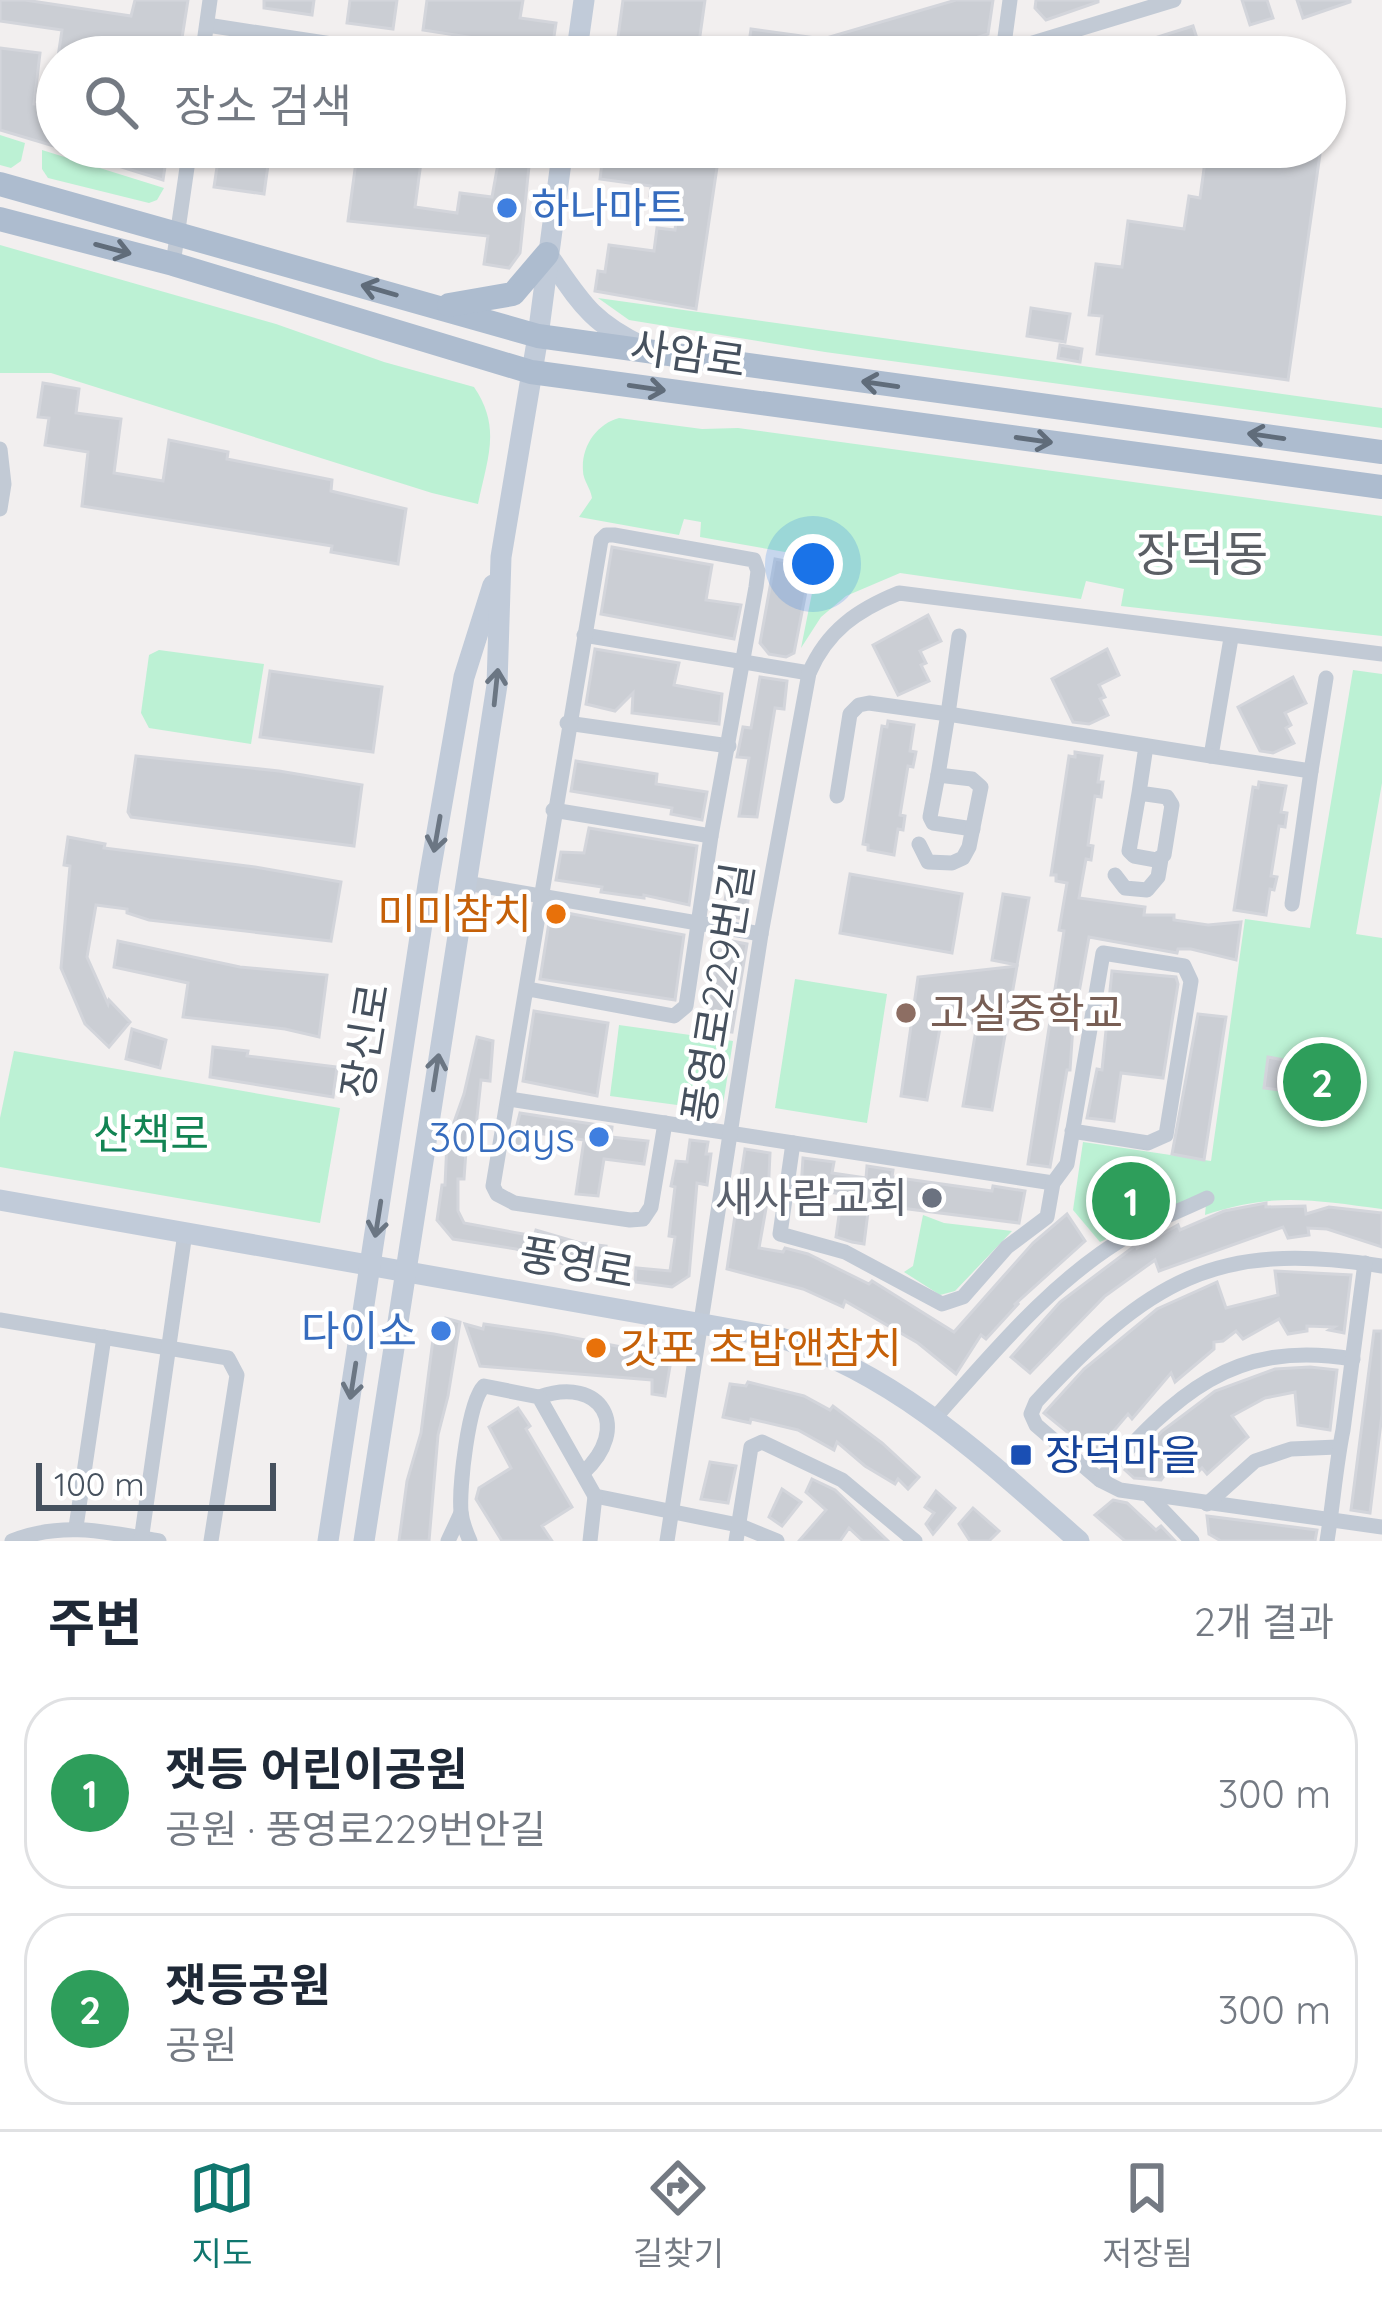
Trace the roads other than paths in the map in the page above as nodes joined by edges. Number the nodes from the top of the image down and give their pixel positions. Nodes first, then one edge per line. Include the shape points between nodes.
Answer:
1 (210, 0) edge
2 (584, 0) edge
3 (1010, 0) edge
4 (1174, 0) edge
5 (207, 25) junction
6 (205, 36) edge
7 (279, 36) edge
8 (579, 36) edge
9 (1000, 36) edge
10 (1057, 36) edge
11 (187, 168) edge
12 (560, 168) edge
13 (0, 184) edge
14 (0, 219) edge
15 (178, 232) junction
16 (547, 254) junction
17 (173, 265) junction
18 (436, 306) junction
19 (538, 336) junction
20 (656, 353) junction
21 (531, 372) junction
22 (0, 449) edge
23 (1382, 452) edge
24 (1382, 487) edge
25 (0, 509) edge
26 (501, 556) junction
27 (584, 635) junction
28 (959, 636) dead end
29 (1231, 638) junction
30 (1382, 654) edge
31 (743, 661) junction
32 (809, 673) junction
33 (1326, 678) dead end
34 (948, 714) junction
35 (568, 723) junction
36 (729, 746) junction
37 (1146, 746) junction
38 (1210, 756) junction
39 (1311, 771) junction
40 (938, 775) junction
41 (1139, 794) junction
42 (837, 796) dead end
43 (554, 810) junction
44 (973, 830) junction
45 (711, 836) junction
46 (919, 844) dead end
47 (1161, 859) junction
48 (1115, 875) dead end
49 (466, 883) junction
50 (542, 894) junction
51 (1292, 904) dead end
52 (699, 926) junction
53 (761, 934) junction
54 (528, 989) junction
55 (509, 1099) junction
56 (665, 1123) junction
57 (1072, 1131) junction
58 (733, 1132) junction
59 (793, 1143) junction
60 (1053, 1183) junction
61 (1207, 1198) dead end
62 (0, 1200) edge
63 (185, 1233) junction
64 (370, 1265) junction
65 (1373, 1265) edge
66 (405, 1271) junction
67 (0, 1320) edge
68 (700, 1325) junction
69 (104, 1337) junction
70 (169, 1347) junction
71 (1353, 1359) junction
72 (539, 1397) junction
73 (934, 1419) junction
74 (1336, 1447) junction
75 (583, 1473) junction
76 (1100, 1480) junction
77 (596, 1496) junction
78 (1150, 1497) junction
79 (1207, 1504) junction
80 (670, 1511) junction
81 (461, 1513) junction
82 (1330, 1521) junction
83 (76, 1527) junction
84 (1382, 1527) edge
85 (737, 1533) edge
86 (141, 1539) edge
87 (12, 1541) edge
88 (159, 1541) edge
89 (211, 1541) edge
90 (328, 1541) edge
91 (364, 1541) edge
92 (448, 1541) edge
93 (470, 1541) edge
94 (590, 1541) edge
95 (667, 1541) edge
96 (777, 1541) edge
97 (915, 1541) edge
98 (1078, 1541) edge
99 (1192, 1541) edge
100 (1327, 1541) edge

1 - 5 street
2 - 8 main road
3 - 9 street
4 - 10 street
5 - 6 street
5 - 7 street
11 - 15 street
12 - 16 main road, 장신로
13 - 15 main road, 사암로
14 -> 17 main road, 사암로
15 - 17 street
18 -> 15 main road, 사암로
16 - 18 main road via 513,294
16 - 19 main road, 장신로
16 - 20 main road via 604,328
17 - 21 main road, 사암로
18 - 19 main road, 사암로
19 - 20 main road, 사암로
19 - 21 main road, 장신로
23 -> 20 main road, 사암로
21 -> 24 main road, 사암로
21 - 26 main road, 장신로
22 - 25 street
49 -> 26 main road, 장신로 via 497,685
26 -> 64 main road, 장신로 via 464,677
27 - 31 street
27 - 31 street via 597,548 614,536 754,560
27 - 35 street
28 - 34 street
29 - 30 street
29 - 32 street via 899,593 852,616
29 - 38 street
31 - 32 street
31 - 36 street
32 - 53 street, 풍영로229번길
33 - 39 street
34 - 37 street
34 - 40 street
34 - 42 street via 859,705 850,713
35 - 36 street
35 - 43 street
36 - 45 street
37 - 38 street
37 - 41 street
38 - 39 street
39 - 51 street
40 - 44 street via 981,787
40 - 44 street via 933,823
41 - 47 street via 1130,854
41 - 47 street via 1171,800
43 - 45 street
43 - 50 street
44 - 46 street via 963,858 952,863 928,862
45 - 52 street
47 - 48 street via 1147,890 1125,888
49 - 50 street
66 -> 49 main road, 장신로
50 - 52 street
50 - 54 street
52 - 53 street
52 - 54 street via 686,1006 674,1016
53 - 58 street, 풍영로229번길
54 - 55 street
55 - 56 street
55 - 56 street via 493,1186 514,1203 643,1219
56 - 58 street
57 - 57 street via 1102,953 1184,966 1191,981 1166,1135 1148,1143
57 - 60 street
58 - 59 street
58 - 68 street, 풍영로229번길
59 - 60 street
59 - 60 street via 780,1234 845,1252 942,1304 963,1297 1047,1217
61 - 73 street via 1083,1267
62 - 63 main road, 풍영로
63 - 64 main road, 풍영로
63 - 70 street
64 - 66 main road, 풍영로
64 -> 90 main road, 장신로
65 - 71 street
65 - 76 street via 1281,1257 1232,1263 1179,1283 1096,1338 1030,1414
66 - 68 main road, 풍영로
66 - 91 main road, 장신로
67 - 69 street
68 - 73 main road, 풍영로 via 825,1352
68 - 80 street, 풍영로229번길
69 - 70 street
69 - 83 street
70 - 86 street
70 - 89 street via 229,1358 237,1375
71 - 74 street
71 - 76 street via 1283,1354 1208,1378
72 - 75 street
72 - 75 street via 571,1389 604,1412 609,1439
72 - 81 street via 478,1390
73 - 98 main road, 풍영로
74 - 79 street via 1255,1461
74 - 82 street
75 - 77 street
76 - 78 street
77 - 80 street
77 - 94 street
78 - 79 street
78 - 99 street
79 - 82 street
80 - 85 street
80 - 95 street, 풍영로229번길
81 - 92 street
81 - 93 street
82 - 84 street
82 - 100 street
83 - 86 street
83 - 87 street
85 - 96 street
85 - 97 street via 752,1447 762,1442 842,1480
86 - 88 street

